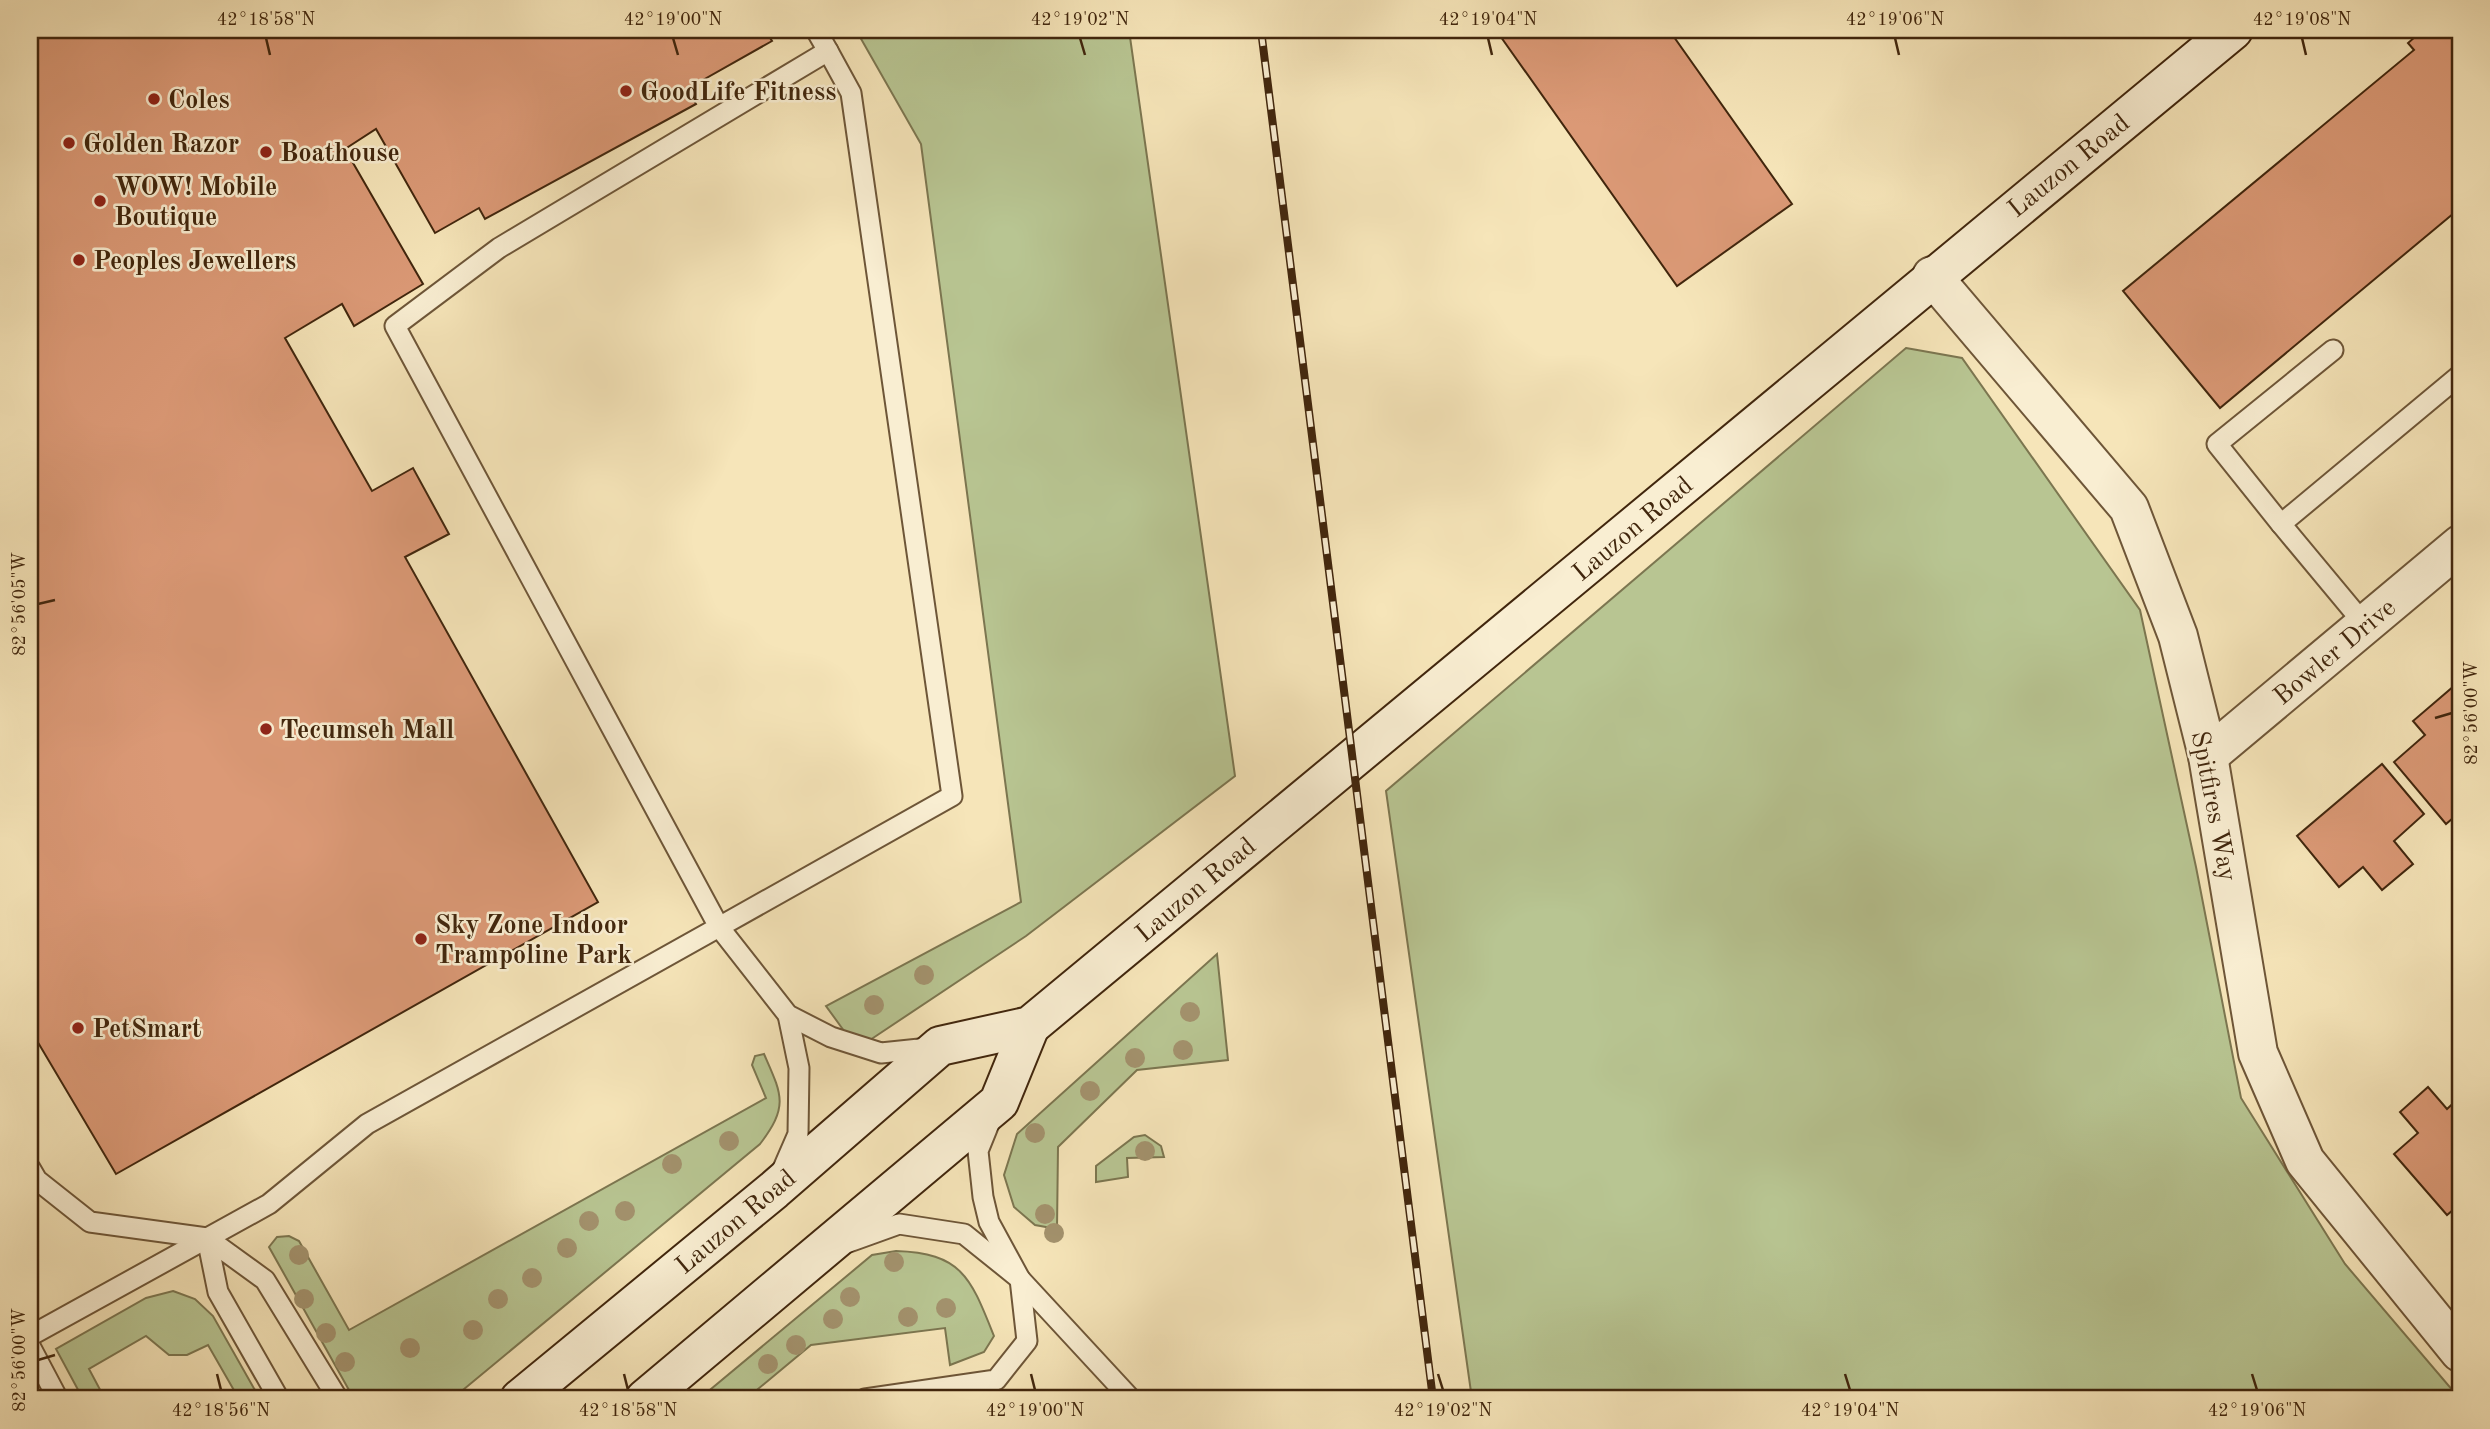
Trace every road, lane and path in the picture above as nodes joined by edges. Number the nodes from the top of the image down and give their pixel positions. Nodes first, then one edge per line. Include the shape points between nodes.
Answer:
1 (816, 30) edge
2 (2234, 30) edge
3 (828, 51) junction
4 (1933, 276) junction
5 (2333, 350) dead end
6 (2460, 375) edge
7 (2281, 524) junction
8 (2460, 545) edge
9 (2365, 625) junction
10 (2208, 756) junction
11 (719, 927) junction
12 (788, 1015) junction
13 (1030, 1026) junction
14 (940, 1046) junction
15 (999, 1102) junction
16 (30, 1168) edge
17 (774, 1190) junction
18 (207, 1238) junction
19 (818, 1253) junction
20 (1020, 1279) junction
21 (30, 1336) edge
22 (30, 1346) edge
23 (2459, 1347) edge
24 (58, 1399) edge
25 (279, 1399) edge
26 (338, 1399) edge
27 (520, 1399) edge
28 (645, 1399) edge
29 (865, 1399) edge
30 (1131, 1399) edge

1 - 3 lane
2 - 4 street, Lauzon Road
3 - 11 lane via 851,93 952,796
3 - 11 lane via 499,248 395,326
4 - 10 street, Spitfires Way via 2129,508 2178,636
4 - 13 street, Lauzon Road
5 - 7 lane via 2217,444
6 - 7 lane
7 - 9 lane
8 - 9 street, Bowler Drive
9 - 10 street, Bowler Drive
10 - 23 street, Spitfires Way via 2258,1053 2305,1161
11 - 12 lane
11 - 18 lane via 367,1124 269,1204
12 - 14 lane via 831,1037 881,1053
12 - 17 lane via 799,1068 798,1134
13 - 14 street, Lauzon Road
13 - 15 street, Lauzon Road
14 - 17 street, Lauzon Road
15 - 19 street, Lauzon Road
15 - 20 lane via 978,1151 983,1197 989,1222
16 - 18 lane via 37,1180 90,1222
17 - 27 street, Lauzon Road
18 - 21 lane
18 - 25 lane via 219,1292
18 - 26 lane via 265,1280
19 - 20 lane via 899,1224 964,1234
19 - 28 street, Lauzon Road
20 - 29 lane via 1027,1341 996,1380
20 - 30 lane
22 - 24 lane

